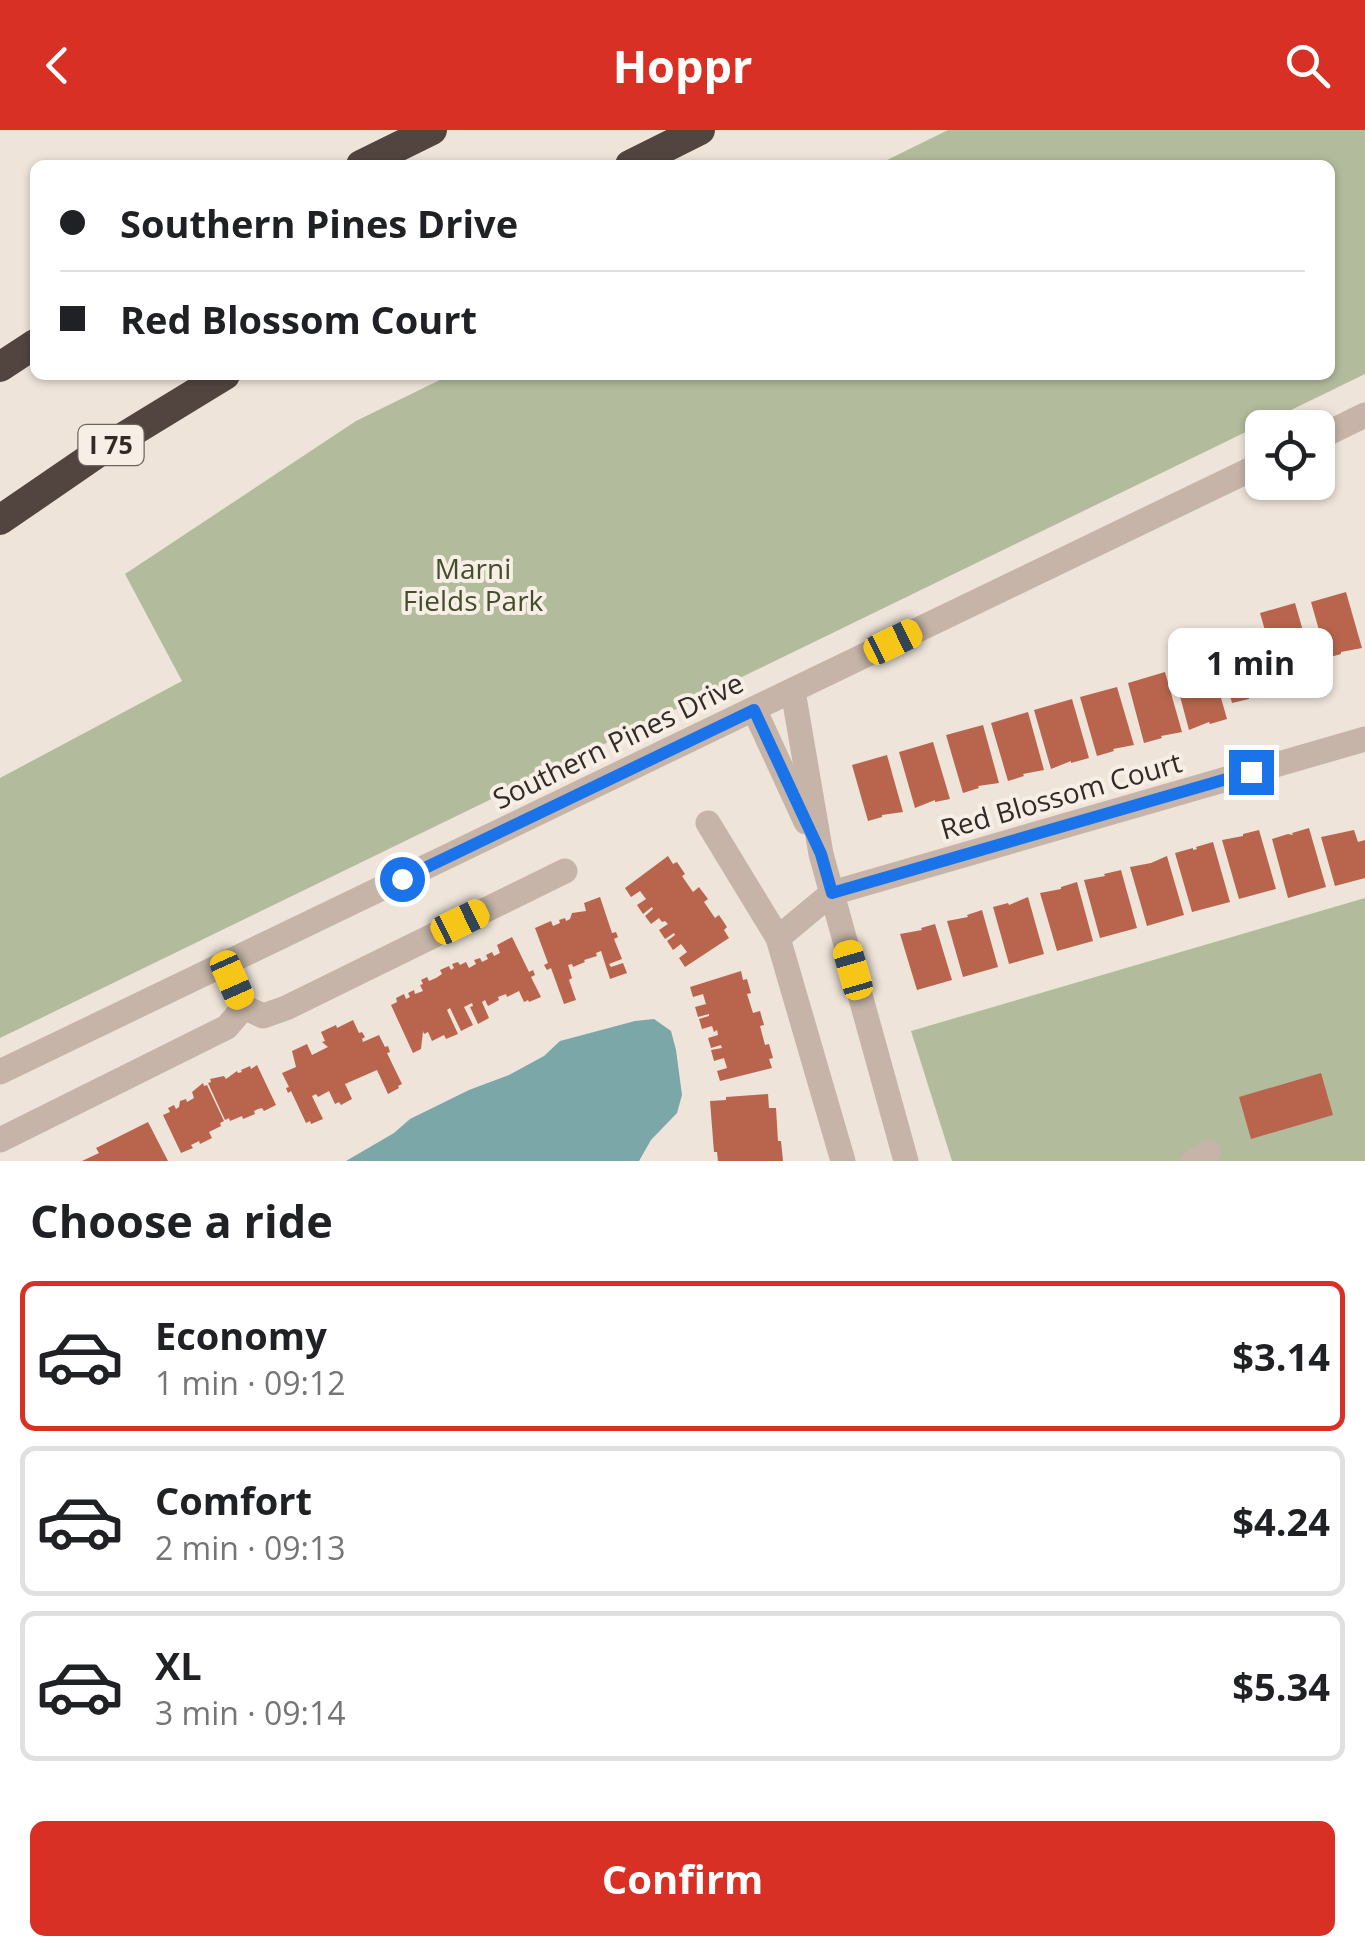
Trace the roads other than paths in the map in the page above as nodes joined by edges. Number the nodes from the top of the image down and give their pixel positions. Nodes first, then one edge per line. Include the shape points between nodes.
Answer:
1 (432, 130) edge
2 (700, 130) edge
3 (371, 160) edge
4 (640, 160) edge
5 (30, 347) edge
6 (0, 366) edge
7 (217, 380) edge
8 (1365, 415) edge
9 (1335, 430) edge
10 (1245, 472) edge
11 (0, 520) edge
12 (792, 691) junction
13 (754, 710) junction
14 (1365, 739) edge
15 (708, 824) dead end
16 (821, 854) junction
17 (564, 871) dead end
18 (832, 893) junction
19 (778, 938) junction
20 (225, 964) junction
21 (244, 1008) junction
22 (0, 1072) edge
23 (0, 1140) edge
24 (843, 1161) edge
25 (906, 1161) edge

1 - 3 highway
2 - 4 highway
5 - 6 highway
7 - 11 highway, I 75
8 - 9 street
10 - 12 street, Southern Pines Drive
12 - 13 street, Southern Pines Drive
12 - 16 street
13 - 16 street
13 - 20 street, Southern Pines Drive
14 - 18 street, Red Blossom Court
15 - 19 street
16 - 18 street
17 - 21 street via 286,1008 264,1016
18 - 19 street
18 - 25 street
19 - 24 street
20 - 21 street
20 - 22 street, Southern Pines Drive
21 - 23 street via 228,1027

